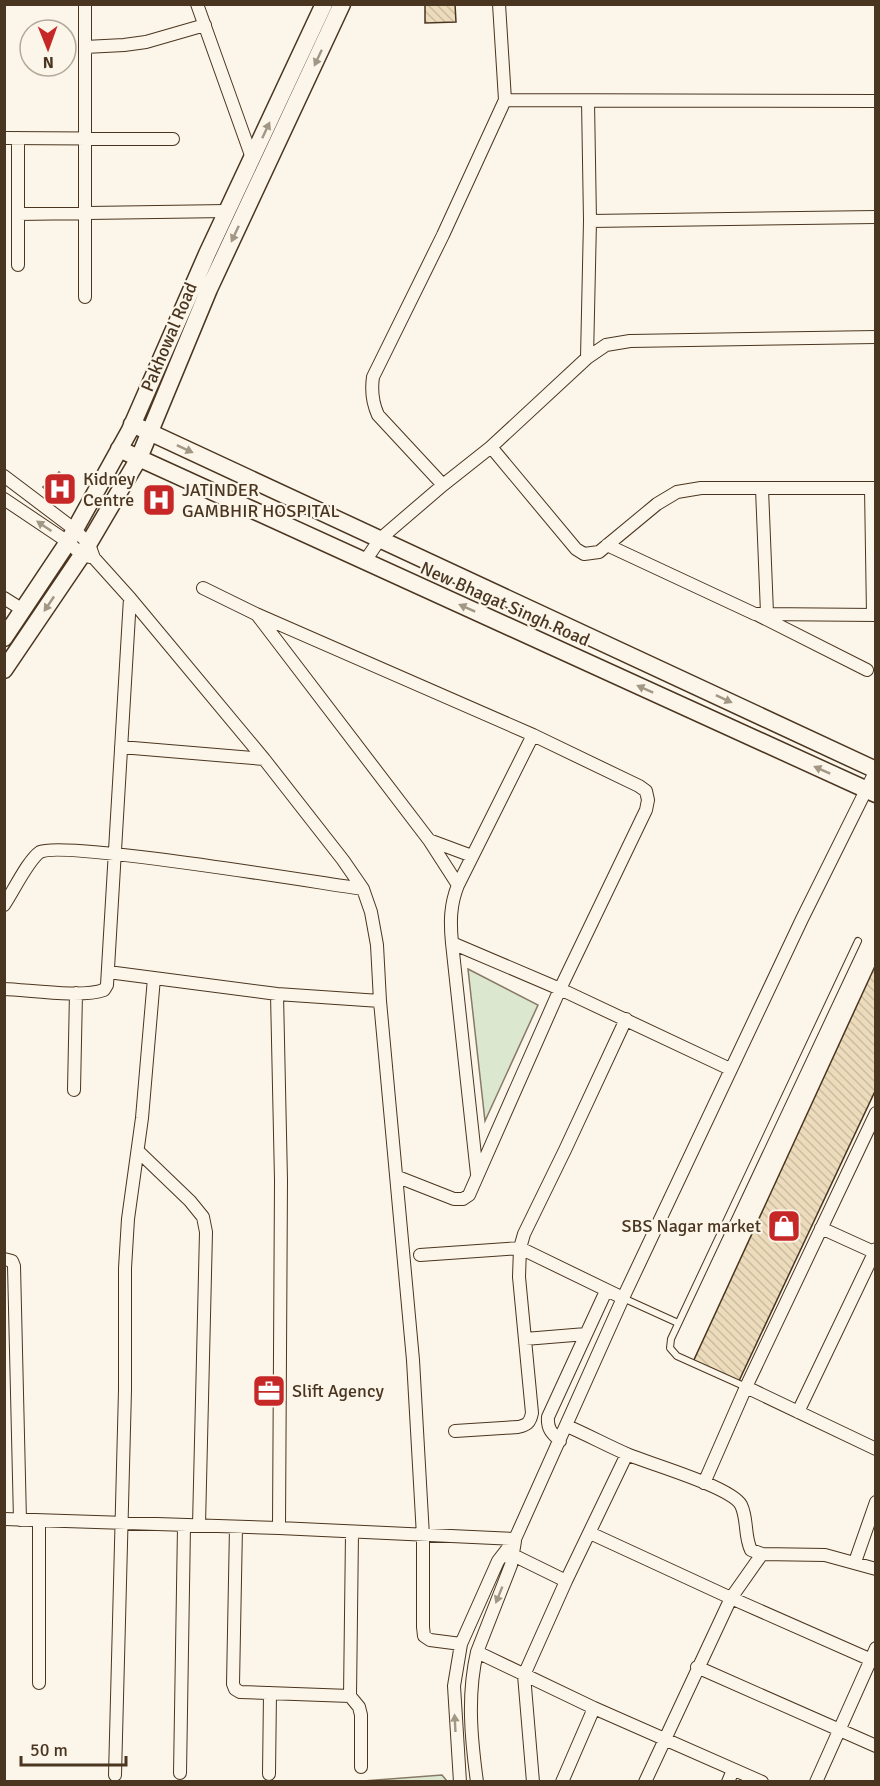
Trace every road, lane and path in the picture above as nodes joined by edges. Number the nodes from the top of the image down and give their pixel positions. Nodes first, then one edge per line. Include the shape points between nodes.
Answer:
1 (85, 4) edge
2 (198, 4) edge
3 (324, 4) edge
4 (342, 4) edge
5 (499, 4) edge
6 (205, 25) junction
7 (85, 47) junction
8 (505, 100) junction
9 (588, 100) junction
10 (876, 101) edge
11 (4, 138) edge
12 (18, 138) junction
13 (86, 139) junction
14 (173, 139) dead end
15 (252, 158) junction
16 (227, 212) junction
17 (86, 213) junction
18 (18, 214) junction
19 (876, 217) edge
20 (590, 220) junction
21 (18, 265) dead end
22 (85, 297) dead end
23 (876, 337) edge
24 (587, 358) junction
25 (132, 424) junction
26 (150, 433) junction
27 (491, 447) junction
28 (119, 450) junction
29 (139, 458) junction
30 (4, 476) edge
31 (443, 485) junction
32 (873, 488) edge
33 (762, 489) junction
34 (4, 499) edge
35 (71, 536) junction
36 (380, 539) junction
37 (607, 545) junction
38 (88, 553) junction
39 (365, 561) junction
40 (203, 588) dead end
41 (4, 598) edge
42 (130, 598) junction
43 (24, 610) junction
44 (256, 614) junction
45 (761, 614) junction
46 (874, 615) edge
47 (4, 638) edge
48 (4, 670) edge
49 (867, 670) dead end
50 (533, 735) junction
51 (121, 747) junction
52 (264, 759) junction
53 (876, 770) edge
54 (871, 792) edge
55 (429, 840) junction
56 (114, 854) junction
57 (472, 856) junction
58 (458, 885) junction
59 (363, 889) junction
60 (4, 905) edge
61 (858, 941) dead end
62 (452, 943) junction
63 (108, 972) junction
64 (154, 978) junction
65 (4, 989) edge
66 (560, 989) junction
67 (76, 993) junction
68 (277, 994) junction
69 (380, 1001) junction
70 (626, 1020) junction
71 (730, 1069) junction
72 (74, 1090) dead end
73 (876, 1113) edge
74 (138, 1151) junction
75 (477, 1175) junction
76 (398, 1178) junction
77 (821, 1228) junction
78 (520, 1248) junction
79 (875, 1252) edge
80 (420, 1255) dead end
81 (4, 1259) edge
82 (606, 1291) junction
83 (623, 1298) junction
84 (678, 1323) junction
85 (586, 1334) junction
86 (525, 1339) junction
87 (746, 1387) junction
88 (798, 1412) junction
89 (567, 1426) junction
90 (455, 1431) dead end
91 (560, 1441) junction
92 (876, 1449) edge
93 (627, 1454) junction
94 (704, 1483) junction
95 (876, 1502) edge
96 (4, 1519) edge
97 (20, 1520) junction
98 (39, 1521) junction
99 (120, 1524) junction
100 (199, 1525) junction
101 (184, 1526) junction
102 (236, 1527) junction
103 (279, 1528) junction
104 (352, 1533) junction
105 (590, 1533) junction
106 (423, 1536) junction
107 (515, 1539) junction
108 (762, 1554) junction
109 (513, 1555) junction
110 (855, 1562) junction
111 (876, 1569) edge
112 (566, 1581) junction
113 (731, 1598) junction
114 (461, 1644) junction
115 (477, 1652) junction
116 (874, 1656) edge
117 (697, 1667) junction
118 (524, 1675) junction
119 (39, 1683) dead end
120 (270, 1693) junction
121 (350, 1696) junction
122 (594, 1708) junction
123 (840, 1730) junction
124 (665, 1739) junction
125 (876, 1746) edge
126 (361, 1767) dead end
127 (180, 1773) dead end
128 (269, 1774) dead end
129 (115, 1775) dead end
130 (731, 1776) edge
131 (459, 1782) edge
132 (477, 1782) edge
133 (533, 1782) edge
134 (562, 1782) edge
135 (645, 1782) edge
136 (762, 1782) edge
137 (816, 1782) edge

1 - 7 street
2 - 6 street
15 -> 3 street, Pakhowal Road
4 -> 26 street, Pakhowal Road via 210,290
5 - 8 street
6 - 7 street via 146,42
6 - 15 street
7 - 13 street
8 - 9 street
8 - 31 street via 373,377 373,403 378,415
9 - 10 street
9 - 20 street
11 - 12 street
12 - 13 street
12 - 18 street
13 - 14 street
13 - 17 street
15 - 16 street, Pakhowal Road
16 - 17 street
16 - 25 street, Pakhowal Road
17 - 18 street
17 - 22 street
18 - 21 street
19 - 20 street
20 - 24 street
23 - 24 street via 630,341 606,345
24 - 27 street
25 - 26 street, New Bhagat Singh Road
25 - 28 street, Pakhowal Road
26 - 29 street, Pakhowal Road
26 -> 36 street, New Bhagat Singh Road
27 - 31 street
27 - 37 street via 576,549 592,554
28 - 29 street, New Bhagat Singh Road
28 - 35 street, Pakhowal Road
29 - 38 street, Pakhowal Road
29 - 39 street, New Bhagat Singh Road
30 - 35 street
31 - 36 street
32 - 33 street
32 - 46 street
33 - 37 street via 701,488 677,492
33 - 45 street
35 -> 34 street
35 - 38 street
35 - 43 street, Pakhowal Road
36 - 39 street
36 -> 53 street, New Bhagat Singh Road
37 - 45 street
38 - 42 street
38 -> 48 street, Pakhowal Road
54 -> 39 street, New Bhagat Singh Road
40 - 44 street
41 - 43 street
42 - 51 street
42 - 52 street
43 - 47 street, Pakhowal Road
44 - 50 street
44 - 55 street
45 - 46 street
45 - 49 street
50 - 57 street
50 - 66 street via 639,786 646,791 648,800
51 - 52 street
51 - 56 street
52 - 59 street
53 - 54 street
54 - 71 street
55 - 57 street
55 - 58 street
56 - 59 street
56 - 60 street via 41,851
56 - 63 street
57 - 58 street
58 - 62 street via 452,901
59 - 69 street via 377,945
61 - 84 lane
62 - 66 street
62 - 75 street
63 - 64 street
63 - 67 street via 104,990
64 - 68 street
64 - 74 street
65 - 67 street
66 - 70 street
66 - 75 street
67 - 72 street
68 - 69 street
68 - 103 street via 281,1180
69 - 76 street
70 - 71 street
70 - 78 street
71 - 83 street
73 - 77 street
74 - 99 street via 126,1258
74 - 100 street via 190,1201 203,1217 206,1232
75 - 76 street via 463,1199
76 - 106 street via 414,1360
77 - 79 street
77 - 87 street
78 - 80 street
78 - 82 street
78 - 86 street
79 - 88 street
81 - 97 street via 14,1266
82 - 83 street
82 - 85 street
83 - 84 lane
83 - 89 street
84 - 87 lane via 670,1348 677,1356
85 - 86 street
85 - 91 street via 548,1417 550,1431
86 - 90 street via 531,1421 518,1427
87 - 88 street
87 - 94 street
88 - 92 street
89 - 91 street
89 - 93 street
91 - 107 street
93 - 94 street
93 - 105 street
94 - 108 street via 736,1499 744,1514 751,1550
95 - 110 street
96 - 97 street
97 - 98 street
98 - 99 street
98 - 119 street
99 - 101 street
99 - 129 street
100 - 101 street
100 - 102 street
101 - 127 street
102 - 103 street
102 - 120 street via 233,1684 240,1692
103 - 104 street
104 - 106 street
104 - 121 street
105 - 112 street
105 - 113 street
106 - 107 street
106 - 114 street via 424,1636
107 - 109 street
107 - 114 street via 498,1562
108 - 110 street via 825,1555
108 - 113 street
109 - 112 street
109 -> 115 street
110 - 111 street
112 - 118 street
113 - 116 street
113 - 117 street
131 -> 114 street via 454,1686
115 - 118 street
115 - 132 street via 470,1718
116 - 123 street
117 - 123 street
117 - 124 street
118 - 122 street
118 - 133 street
120 - 121 street
120 - 128 street
121 - 126 street via 361,1715
122 - 124 street
122 - 134 street
123 - 125 street
123 - 137 street
124 - 130 street
124 - 135 street
130 - 136 street

